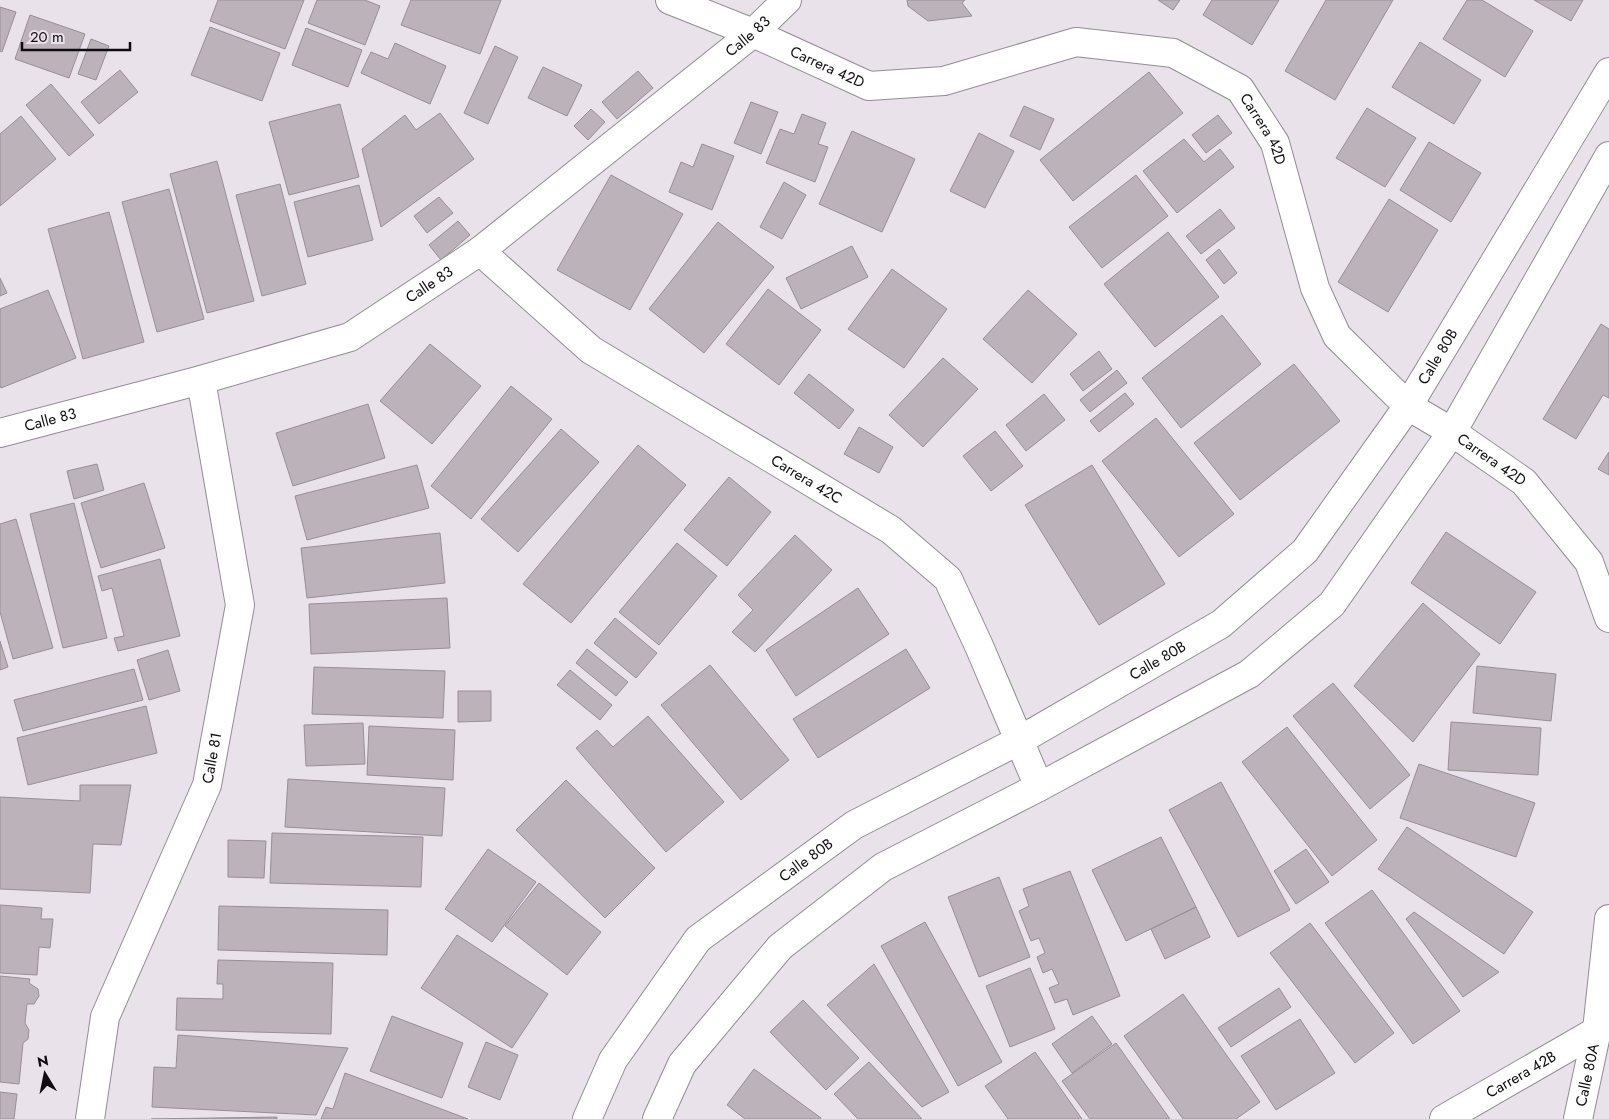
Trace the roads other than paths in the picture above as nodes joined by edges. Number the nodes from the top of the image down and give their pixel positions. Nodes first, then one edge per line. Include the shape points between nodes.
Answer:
1 (670, 0) edge
2 (787, 0) edge
3 (753, 33) junction
4 (1609, 72) edge
5 (1609, 156) edge
6 (480, 251) junction
7 (200, 380) junction
8 (1408, 406) junction
9 (1452, 432) junction
10 (0, 433) edge
11 (1609, 618) edge
12 (1020, 740) junction
13 (1040, 787) junction
14 (1609, 918) edge
15 (1603, 1027) edge
16 (90, 1119) edge
17 (587, 1119) edge
18 (657, 1119) edge
19 (1444, 1119) edge
20 (1578, 1119) edge

1 - 3 street, Carrera 42D
2 - 3 street, Calle 83
3 - 6 street, Calle 83
3 - 8 street, Carrera 42D via 869,86 944,81 1076,42 1174,52 1240,89 1275,143 1316,288 1337,336
4 - 8 street, Calle 80B
5 - 9 street
6 - 7 street, Calle 83 via 350,337
6 - 12 street, Carrera 42C via 591,350 891,530 948,579
7 - 10 street, Calle 83
7 - 16 street, Calle 81 via 240,605 207,786 105,1018
8 - 9 street, Carrera 42D
8 - 12 street, Calle 80B via 1304,551 1228,618
9 - 11 street, Carrera 42D via 1524,482 1589,562
9 - 13 street via 1332,604 1249,674
12 - 13 street, Carrera 42C
12 - 17 street, Calle 80B via 854,825 698,939 613,1060
13 - 18 street via 883,868 780,947 682,1064
14 - 15 street
15 - 19 street, Carrera 42B
15 - 20 street, Calle 80A

